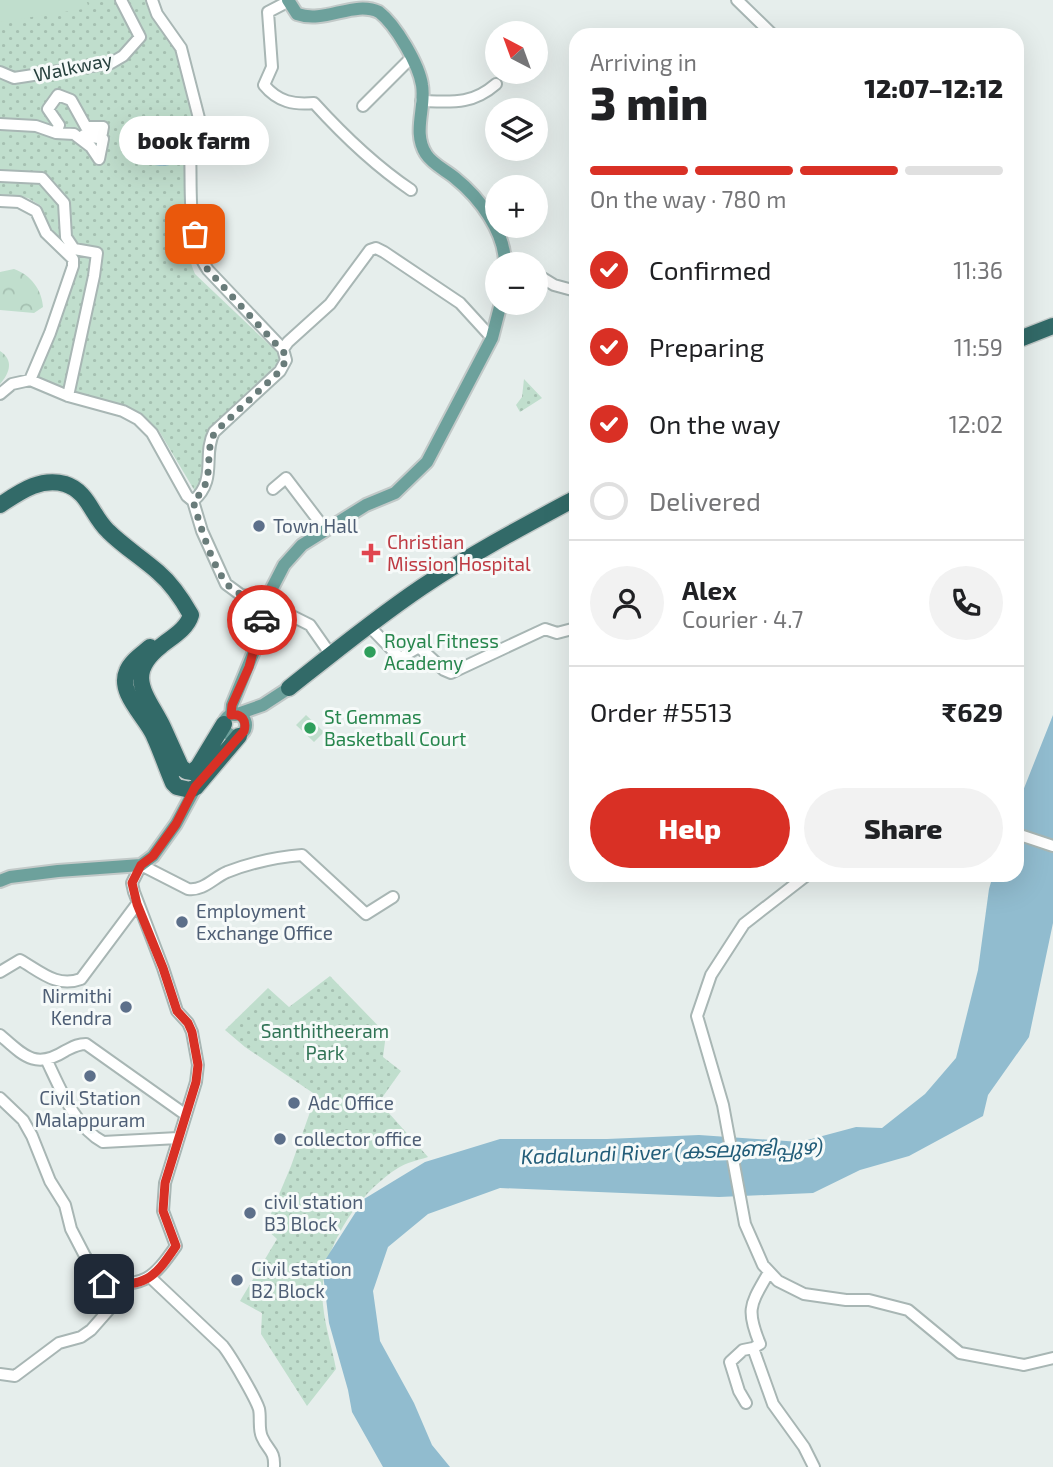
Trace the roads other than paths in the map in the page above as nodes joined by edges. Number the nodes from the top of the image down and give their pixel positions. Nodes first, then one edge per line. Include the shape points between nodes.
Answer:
1 (121, 0) edge
2 (152, 0) edge
3 (288, 0) edge
4 (737, 0) edge
5 (766, 28) edge
6 (411, 58) junction
7 (0, 72) edge
8 (496, 84) dead end
9 (421, 101) junction
10 (363, 106) dead end
11 (0, 124) edge
12 (56, 134) junction
13 (0, 176) edge
14 (411, 190) dead end
15 (0, 201) edge
16 (503, 252) edge
17 (548, 281) edge
18 (569, 289) edge
19 (498, 315) edge
20 (1053, 327) edge
21 (1024, 337) edge
22 (492, 338) junction
23 (283, 349) junction
24 (30, 380) junction
25 (0, 394) edge
26 (68, 396) junction
27 (273, 489) dead end
28 (193, 501) junction
29 (569, 502) edge
30 (0, 505) edge
31 (324, 532) junction
32 (267, 601) junction
33 (186, 606) junction
34 (368, 625) junction
35 (569, 630) edge
36 (331, 655) junction
37 (289, 688) junction
38 (230, 718) junction
39 (242, 731) junction
40 (190, 788) junction
41 (1024, 836) edge
42 (1053, 846) edge
43 (141, 865) junction
44 (0, 881) edge
45 (798, 882) edge
46 (393, 897) dead end
47 (137, 904) junction
48 (0, 972) edge
49 (0, 1035) edge
50 (47, 1060) junction
51 (0, 1098) edge
52 (186, 1115) junction
53 (178, 1138) junction
54 (769, 1272) junction
55 (151, 1278) junction
56 (104, 1284) junction
57 (753, 1348) junction
58 (1053, 1358) edge
59 (0, 1374) edge
60 (746, 1403) dead end
61 (274, 1467) edge
62 (814, 1467) edge

1 - 7 street, Walkway via 140,37 111,63 14,78
2 - 23 street via 181,48 202,130 201,143 190,152 200,259
3 - 6 main road via 297,14 314,18 361,5 377,10 401,34
3 - 14 street via 268,12 272,67 264,85 272,95 294,105 314,103 351,144
4 - 5 street
6 - 9 main road via 422,86
6 - 10 street
8 - 9 street via 481,97 468,100
9 - 16 main road via 419,129 426,155 476,199 496,229
11 - 12 street via 36,126
12 - 12 street via 74,134 99,159 103,139 84,135 102,133 103,127 86,127 71,100 58,95 48,109 59,125
13 - 26 street via 41,178 64,203 66,237 74,249 97,253
15 - 24 street via 19,202 36,211 47,233 73,260
17 - 18 street
19 - 22 main road
20 - 21 highway
22 - 23 street via 460,303 376,248 330,304
22 - 31 main road via 421,468 395,493
23 - 28 street via 286,360 280,371 209,442 211,463 205,489
24 - 25 street via 12,384
24 - 26 street
26 - 28 street via 138,419 152,433
27 - 31 street via 286,478
28 - 32 street via 226,584 241,595
29 - 34 highway via 498,540
30 - 33 highway via 42,482 73,487 93,507 106,530 159,572
31 - 32 main road via 294,552 276,577
32 - 36 street via 310,625
32 - 38 main road
33 - 38 highway via 191,619 145,663 141,686 186,771 198,767
33 - 40 highway via 186,617 179,626 134,660 125,683 153,733 173,783
34 - 35 street via 400,658 419,647 451,673 545,629 557,633
34 - 36 highway
36 - 37 highway
37 - 38 main road
37 - 39 main road
38 - 39 main road via 243,719
38 - 39 main road via 228,734
39 - 40 highway
40 - 43 main road via 176,824
41 - 42 street
43 - 44 main road
43 - 46 street via 194,890 240,868 302,855 366,914
43 - 47 street via 132,883
45 - 54 street via 744,924 711,975 697,1016 723,1105 745,1224
47 - 48 street via 81,979 60,983 20,961
47 - 52 street via 177,1011 192,1032 198,1065
49 - 50 street via 32,1059
50 - 52 street via 86,1044
50 - 53 street via 78,1117 103,1142
51 - 56 street via 23,1120 55,1193 65,1205 71,1228
52 - 53 street
53 - 55 street via 163,1197 163,1211 176,1246
54 - 57 street via 750,1306 760,1343
54 - 58 street via 804,1294 869,1300 908,1310 960,1353 1024,1365
55 - 56 street
55 - 61 street via 230,1356 259,1409 259,1428 274,1454
56 - 59 street via 113,1305 91,1330 59,1343 15,1376
57 - 60 street via 730,1362
57 - 62 street via 773,1404

